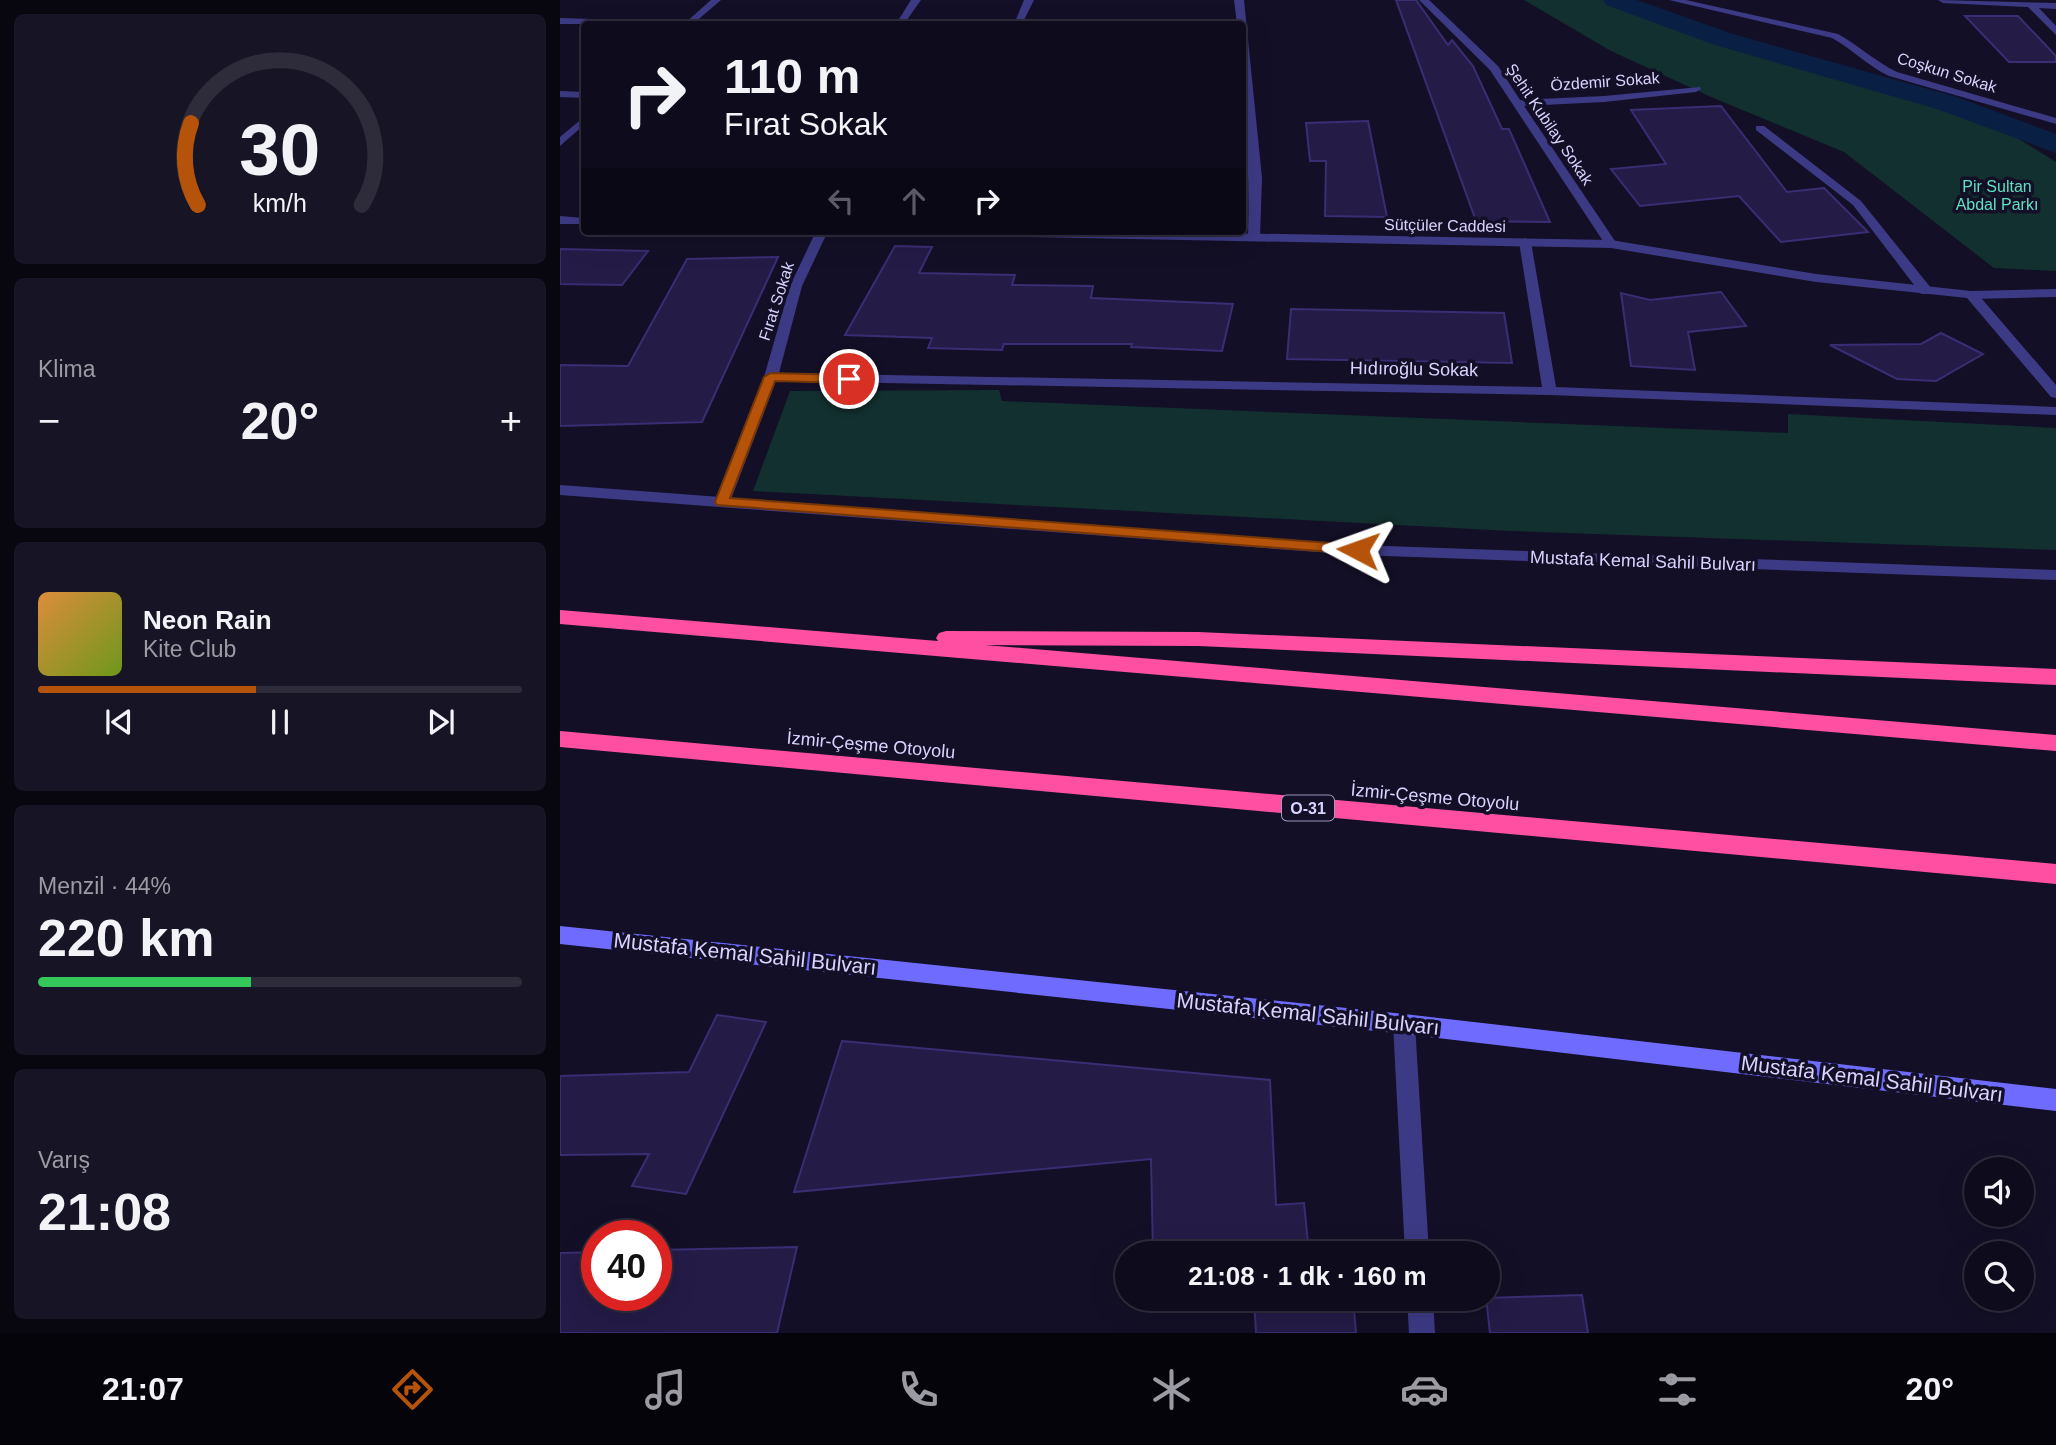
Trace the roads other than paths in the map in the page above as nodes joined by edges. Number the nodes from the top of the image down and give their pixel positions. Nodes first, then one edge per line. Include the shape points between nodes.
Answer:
1 (716, 0) edge
2 (916, 0) edge
3 (1029, 0) edge
4 (1229, 0) edge
5 (1239, 0) edge
6 (1424, 0) edge
7 (1674, 0) edge
8 (1943, 0) edge
9 (2031, 5) junction
10 (2056, 6) edge
11 (560, 20) edge
12 (584, 21) edge
13 (692, 21) edge
14 (902, 21) edge
15 (1019, 21) edge
16 (1241, 21) edge
17 (2056, 32) edge
18 (1246, 68) edge
19 (1696, 89) dead end
20 (560, 94) edge
21 (581, 95) edge
22 (1517, 103) junction
23 (2056, 121) edge
24 (581, 123) edge
25 (560, 124) edge
26 (581, 124) edge
27 (1760, 128) dead end
28 (560, 143) edge
29 (560, 220) edge
30 (581, 221) edge
31 (820, 235) edge
32 (1145, 235) edge
33 (1254, 237) junction
34 (1525, 242) junction
35 (1611, 244) junction
36 (1926, 291) junction
37 (2056, 293) edge
38 (1971, 295) junction
39 (771, 377) junction
40 (1550, 391) junction
41 (2056, 394) edge
42 (2056, 411) edge
43 (560, 490) edge
44 (722, 502) junction
45 (2056, 575) edge
46 (560, 617) edge
47 (783, 637) junction
48 (2056, 677) edge
49 (560, 739) edge
50 (2056, 743) edge
51 (2056, 874) edge
52 (560, 935) edge
53 (1404, 1024) junction
54 (2056, 1100) edge
55 (1417, 1241) edge
56 (1421, 1311) edge
57 (1422, 1333) edge

1 - 13 street
2 - 14 street
3 - 15 street
4 - 5 street
5 - 16 street
6 - 22 street, Şehit Kubilay Sokak via 1494,68
7 - 23 street, Coşkun Sokak via 1835,36 1893,74
8 - 9 street
9 - 10 street
9 - 17 street
11 - 12 street
18 - 33 street via 1256,177
19 - 22 street, Özdemir Sokak
20 - 21 street
22 - 35 street, Şehit Kubilay Sokak
24 - 25 street
26 - 28 street
27 - 36 street via 1857,203
29 - 30 street
31 - 39 street, Fırat Sokak via 796,286
32 - 33 street, Sütçüler Caddesi
33 - 34 street, Sütçüler Caddesi
34 - 35 street, Sütçüler Caddesi
34 - 40 street
35 - 36 street, Sütçüler Caddesi
36 - 38 street, Sütçüler Caddesi
37 - 38 street, Sütçüler Caddesi
38 - 41 street
39 - 40 street, Hıdıroğlu Sokak
39 - 44 street, Fırat Sokak
40 - 42 street, Hıdıroğlu Sokak
43 - 44 street, Mustafa Kemal Sahil Bulvarı
44 - 45 street, Mustafa Kemal Sahil Bulvarı via 1358,550
46 - 47 highway
47 - 48 highway via 1198,639
47 - 50 highway
49 - 51 highway, İzmir-Çeşme Otoyolu / O-31
52 - 53 main road, Mustafa Kemal Sahil Bulvarı
53 - 54 main road, Mustafa Kemal Sahil Bulvarı
53 - 55 street
56 - 57 street

